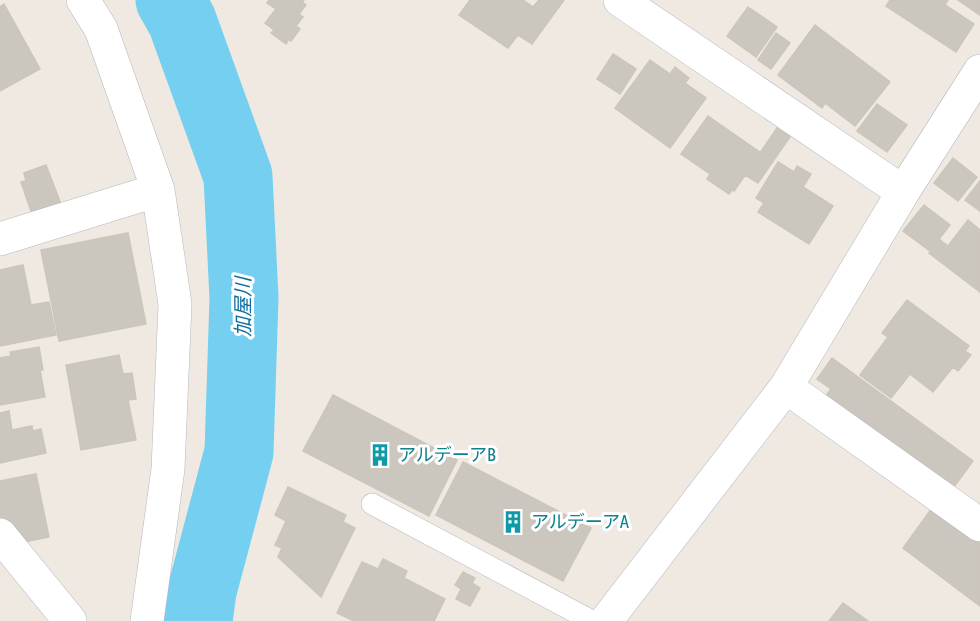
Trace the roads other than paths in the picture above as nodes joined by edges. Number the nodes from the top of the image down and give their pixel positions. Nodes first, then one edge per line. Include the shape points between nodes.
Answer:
1 (83, 0) edge
2 (620, 0) edge
3 (980, 71) edge
4 (158, 190) junction
5 (903, 192) junction
6 (0, 240) edge
7 (786, 387) junction
8 (372, 504) dead end
9 (980, 525) edge
10 (0, 535) edge
11 (69, 621) edge
12 (147, 621) edge
13 (592, 621) edge
14 (606, 621) edge

1 - 4 street via 101,29
2 - 5 street
3 - 5 street
4 - 6 street
4 - 12 street via 175,303 168,469
5 - 7 street
7 - 9 street
7 - 14 street
8 - 13 lane
10 - 11 street

